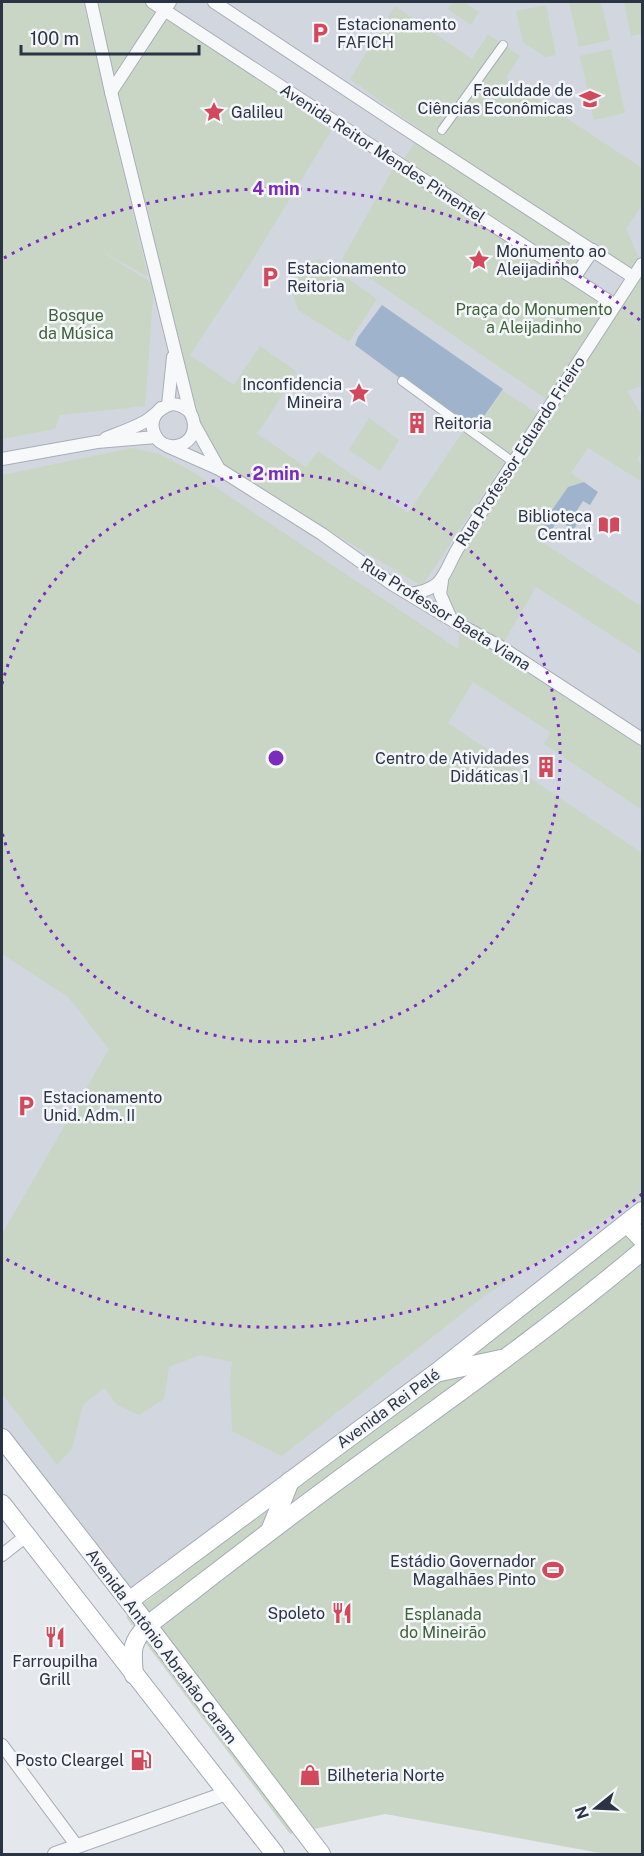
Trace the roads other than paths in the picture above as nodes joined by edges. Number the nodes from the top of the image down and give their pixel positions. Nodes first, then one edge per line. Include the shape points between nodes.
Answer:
1 (91, 2) edge
2 (152, 2) edge
3 (214, 2) edge
4 (167, 6) edge
5 (503, 45) dead end
6 (111, 92) junction
7 (442, 130) dead end
8 (592, 250) junction
9 (642, 264) edge
10 (633, 277) junction
11 (574, 278) junction
12 (615, 305) junction
13 (173, 341) junction
14 (402, 381) dead end
15 (164, 406) junction
16 (190, 412) junction
17 (195, 426) junction
18 (156, 437) junction
19 (97, 442) junction
20 (167, 446) junction
21 (2, 459) edge
22 (513, 462) junction
23 (219, 469) junction
24 (441, 581) junction
25 (415, 597) junction
26 (452, 620) junction
27 (642, 739) edge
28 (642, 1211) edge
29 (627, 1223) junction
30 (642, 1239) edge
31 (642, 1251) edge
32 (508, 1358) junction
33 (436, 1373) junction
34 (2, 1438) edge
35 (290, 1481) junction
36 (2, 1504) edge
37 (270, 1531) junction
38 (26, 1536) junction
39 (2, 1555) edge
40 (129, 1600) junction
41 (148, 1625) junction
42 (134, 1675) junction
43 (2, 1745) edge
44 (227, 1793) junction
45 (77, 1846) junction
46 (55, 1854) edge
47 (275, 1854) edge
48 (321, 1854) edge

1 - 6 street
2 - 4 street, Avenida Reitor Mendes Pimentel
3 - 8 street, Avenida Reitor Mendes Pimentel
4 - 6 street
4 - 11 street, Avenida Reitor Mendes Pimentel
5 - 7 street
6 - 13 street
8 - 10 street, Avenida Reitor Mendes Pimentel
8 - 11 street
9 - 10 street, Rua Professor Eduardo Frieiro
10 - 12 street, Rua Professor Eduardo Frieiro
11 - 12 street, Avenida Reitor Mendes Pimentel
12 - 22 street, Rua Professor Eduardo Frieiro
13 - 15 street via 171,388
13 - 16 street
14 - 22 street
15 - 16 street via 176,404
15 - 18 street via 153,419
15 - 19 street via 145,422
16 - 17 street
17 - 20 street via 189,440 175,447
17 - 23 street, Rua Professor Baeta Viana
18 - 19 street
18 - 20 street
19 - 21 street
20 - 23 street, Rua Professor Baeta Viana
22 - 24 street, Rua Professor Eduardo Frieiro
23 - 25 street, Rua Professor Baeta Viana
24 - 25 street
24 - 26 street via 440,594
25 - 26 street, Rua Professor Baeta Viana
26 - 27 street, Rua Professor Baeta Viana via 501,647
28 - 29 main road, Avenida Rei Pelé
29 - 30 main road
29 - 33 main road, Avenida Rei Pelé
31 - 32 main road, Avenida Rei Pelé
32 - 33 main road
32 - 37 main road, Avenida Rei Pelé
33 - 35 main road, Avenida Rei Pelé
34 - 40 main road, Avenida Antônio Abrahão Caram
35 - 37 main road
35 - 40 main road, Avenida Rei Pelé
36 - 38 main road
37 - 41 main road, Avenida Rei Pelé
38 - 39 street
38 - 42 main road
40 - 41 main road, Avenida Antônio Abrahão Caram
41 - 42 main road, Avenida Rei Pelé via 132,1648
41 - 48 main road, Avenida Antônio Abrahão Caram
42 - 44 main road
43 - 45 street
44 - 45 street
44 - 47 main road
45 - 46 street

